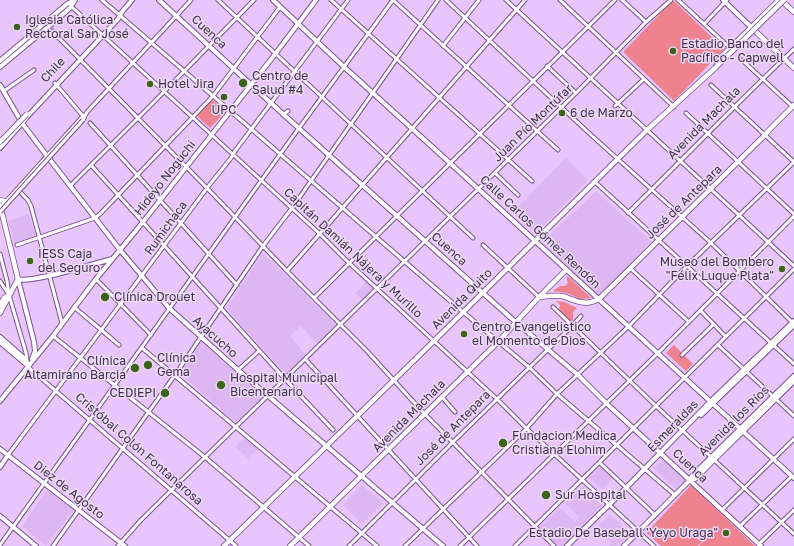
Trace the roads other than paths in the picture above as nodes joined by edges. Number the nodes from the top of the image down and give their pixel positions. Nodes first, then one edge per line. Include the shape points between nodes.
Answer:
1 (75, 0) edge
2 (102, 0) edge
3 (132, 0) edge
4 (159, 0) edge
5 (191, 0) edge
6 (218, 0) edge
7 (254, 0) edge
8 (274, 0) edge
9 (316, 0) edge
10 (331, 0) edge
11 (348, 0) edge
12 (393, 0) edge
13 (438, 0) edge
14 (446, 0) edge
15 (479, 0) edge
16 (506, 0) edge
17 (525, 0) edge
18 (560, 0) edge
19 (615, 0) edge
20 (622, 0) edge
21 (671, 0) edge
22 (678, 0) edge
23 (781, 0) edge
24 (725, 1) edge
25 (280, 7) junction
26 (73, 8) dead end
27 (341, 9) junction
28 (516, 9) junction
29 (794, 12) edge
30 (121, 14) junction
31 (176, 16) junction
32 (237, 17) junction
33 (465, 18) junction
34 (646, 22) junction
35 (298, 24) junction
36 (704, 24) junction
37 (420, 25) junction
38 (588, 26) junction
39 (752, 27) junction
40 (52, 31) dead end
41 (368, 33) junction
42 (102, 35) junction
43 (258, 37) junction
44 (489, 40) junction
45 (316, 41) junction
46 (152, 43) junction
47 (209, 46) junction
48 (443, 46) junction
49 (730, 48) junction
50 (794, 49) edge
51 (562, 52) junction
52 (616, 53) junction
53 (276, 54) junction
54 (396, 58) junction
55 (79, 59) junction
56 (784, 59) junction
57 (0, 60) edge
58 (742, 60) dead end
59 (132, 63) junction
60 (0, 66) edge
61 (343, 66) junction
62 (547, 66) junction
63 (466, 67) junction
64 (233, 68) junction
65 (715, 68) junction
66 (794, 68) edge
67 (34, 70) dead end
68 (184, 71) junction
69 (295, 72) junction
70 (591, 78) junction
71 (644, 79) junction
72 (762, 79) junction
73 (533, 81) junction
74 (251, 84) junction
75 (0, 85) edge
76 (56, 85) junction
77 (711, 85) dead end
78 (109, 89) junction
79 (4, 91) junction
80 (164, 92) junction
81 (372, 93) junction
82 (576, 94) junction
83 (213, 96) junction
84 (322, 96) junction
85 (439, 97) junction
86 (271, 103) junction
87 (616, 104) junction
88 (508, 105) junction
89 (562, 107) junction
90 (674, 107) junction
91 (735, 107) junction
92 (794, 107) edge
93 (230, 111) junction
94 (288, 111) dead end
95 (686, 113) dead end
96 (283, 115) junction
97 (193, 117) junction
98 (83, 118) junction
99 (138, 118) junction
100 (90, 123) dead end
101 (350, 123) junction
102 (22, 124) junction
103 (299, 128) junction
104 (412, 128) junction
105 (252, 129) junction
106 (647, 130) junction
107 (537, 131) junction
108 (480, 133) junction
109 (212, 134) junction
110 (708, 134) junction
111 (766, 135) junction
112 (0, 142) edge
113 (111, 145) junction
114 (164, 145) junction
115 (0, 148) edge
116 (558, 150) dead end
117 (233, 154) junction
118 (280, 154) junction
119 (329, 155) junction
120 (46, 156) junction
121 (386, 157) junction
122 (509, 159) junction
123 (619, 159) junction
124 (681, 161) junction
125 (739, 162) junction
126 (794, 162) edge
127 (450, 163) junction
128 (91, 165) junction
129 (186, 166) junction
130 (495, 173) junction
131 (138, 175) junction
132 (262, 180) junction
133 (311, 180) junction
134 (532, 181) dead end
135 (595, 182) junction
136 (362, 185) junction
137 (70, 186) junction
138 (207, 188) junction
139 (767, 188) junction
140 (17, 189) junction
141 (479, 189) junction
142 (652, 189) junction
143 (711, 189) junction
144 (422, 190) junction
145 (518, 195) dead end
146 (119, 196) junction
147 (160, 199) junction
148 (0, 200) edge
149 (6, 202) junction
150 (0, 207) edge
151 (292, 208) junction
152 (342, 208) junction
153 (0, 212) edge
154 (628, 213) junction
155 (397, 215) junction
156 (739, 215) junction
157 (794, 215) edge
158 (451, 216) junction
159 (682, 217) junction
160 (95, 218) junction
161 (235, 218) junction
162 (142, 222) junction
163 (182, 223) junction
164 (320, 234) junction
165 (375, 236) junction
166 (39, 237) junction
167 (473, 238) dead end
168 (659, 240) junction
169 (535, 241) junction
170 (426, 242) junction
171 (768, 242) junction
172 (711, 243) junction
173 (17, 245) dead end
174 (483, 245) dead end
175 (263, 246) junction
176 (165, 247) junction
177 (120, 250) junction
178 (0, 254) edge
179 (209, 254) junction
180 (112, 259) junction
181 (348, 262) junction
182 (406, 262) junction
183 (688, 266) junction
184 (794, 266) edge
185 (508, 268) junction
186 (630, 268) junction
187 (794, 269) edge
188 (566, 270) junction
189 (739, 270) junction
190 (287, 271) junction
191 (49, 275) junction
192 (142, 276) junction
193 (192, 277) junction
194 (18, 278) junction
195 (96, 279) junction
196 (0, 281) edge
197 (237, 285) junction
198 (377, 289) junction
199 (483, 293) junction
200 (717, 293) junction
201 (9, 295) junction
202 (660, 295) junction
203 (539, 297) junction
204 (766, 297) junction
205 (314, 298) junction
206 (599, 299) junction
207 (120, 304) junction
208 (0, 305) edge
209 (74, 307) junction
210 (553, 307) dead end
211 (169, 308) junction
212 (221, 309) junction
213 (701, 311) junction
214 (463, 312) junction
215 (0, 313) edge
216 (581, 316) dead end
217 (745, 319) junction
218 (516, 322) junction
219 (689, 322) junction
220 (62, 323) junction
221 (794, 323) edge
222 (714, 324) junction
223 (340, 325) junction
224 (572, 326) junction
225 (629, 326) junction
226 (101, 330) junction
227 (151, 335) junction
228 (53, 336) junction
229 (726, 336) junction
230 (0, 337) edge
231 (201, 337) junction
232 (434, 341) junction
233 (0, 342) edge
234 (498, 342) junction
235 (772, 344) junction
236 (119, 345) dead end
237 (718, 345) junction
238 (142, 348) junction
239 (548, 350) junction
240 (259, 351) junction
241 (600, 353) junction
242 (658, 353) junction
243 (682, 355) dead end
244 (80, 358) junction
245 (306, 360) junction
246 (794, 364) edge
247 (28, 367) junction
248 (530, 368) junction
249 (238, 370) junction
250 (745, 371) junction
251 (467, 372) junction
252 (175, 375) junction
253 (578, 375) junction
254 (794, 376) edge
255 (684, 378) junction
256 (286, 380) junction
257 (394, 380) junction
258 (629, 381) junction
259 (794, 381) edge
260 (115, 385) junction
261 (56, 391) junction
262 (557, 394) junction
263 (268, 397) junction
264 (442, 397) junction
265 (774, 398) junction
266 (497, 399) junction
267 (0, 401) edge
268 (606, 403) junction
269 (711, 403) junction
270 (656, 406) junction
271 (149, 411) junction
272 (455, 412) dead end
273 (425, 414) junction
274 (358, 415) junction
275 (794, 416) edge
276 (90, 420) junction
277 (589, 420) junction
278 (236, 428) junction
279 (526, 428) junction
280 (634, 428) junction
281 (333, 430) dead end
282 (742, 430) junction
283 (683, 432) junction
284 (794, 439) edge
285 (453, 442) junction
286 (618, 445) junction
287 (326, 446) junction
288 (0, 449) edge
289 (122, 449) junction
290 (389, 449) junction
291 (661, 453) junction
292 (555, 454) junction
293 (8, 455) junction
294 (206, 458) junction
295 (713, 459) junction
296 (773, 459) junction
297 (600, 463) junction
298 (0, 467) edge
299 (646, 469) junction
300 (481, 471) junction
301 (295, 476) junction
302 (362, 477) junction
303 (793, 477) edge
304 (416, 479) junction
305 (582, 479) junction
306 (690, 480) junction
307 (44, 483) junction
308 (744, 487) junction
309 (627, 489) junction
310 (172, 491) junction
311 (676, 495) junction
312 (509, 498) junction
313 (392, 502) junction
314 (762, 505) junction
315 (610, 506) junction
316 (265, 507) junction
317 (330, 507) junction
318 (443, 509) junction
319 (722, 510) junction
320 (794, 510) edge
321 (79, 511) junction
322 (655, 515) junction
323 (0, 516) edge
324 (782, 522) junction
325 (740, 526) junction
326 (13, 527) junction
327 (535, 527) junction
328 (423, 529) junction
329 (639, 532) junction
330 (362, 534) junction
331 (794, 534) edge
332 (298, 537) junction
333 (469, 537) junction
334 (230, 540) junction
335 (119, 544) edge
336 (0, 545) edge
337 (760, 545) edge
338 (36, 546) edge
339 (53, 546) edge
340 (125, 546) edge
341 (224, 546) edge
342 (236, 546) edge
343 (290, 546) edge
344 (309, 546) edge
345 (349, 546) edge
346 (377, 546) edge
347 (405, 546) edge
348 (443, 546) edge
349 (460, 546) edge
350 (477, 546) edge
351 (515, 546) edge
352 (554, 546) edge
353 (567, 546) edge
354 (570, 546) edge
355 (625, 546) edge
356 (654, 546) edge

1 - 57 main road
1 - 60 main road via 70,8
2 - 30 street
3 - 30 main road, Chile
4 - 31 main road, Cuenca
5 - 31 street
6 - 32 street
7 - 32 street
8 - 25 main road, Calle Carlos Gómez Rendón
9 - 35 main road, Hideyo Noguchi
10 - 27 street
11 - 27 street, Rumichaca
12 - 37 street
12 - 41 street
13 - 37 street
14 - 33 street
15 - 33 street
16 - 28 street
17 - 28 street
18 - 38 street
19 - 38 street
20 - 34 street
21 - 34 street, Juan Pío Montúfar
22 - 36 street
23 - 29 main road
23 - 39 main road, Avenida Quito
23 - 65 main road, Avenida Quito, bridge
24 - 36 street
24 - 39 main road
25 - 35 main road, Calle Carlos Gómez Rendón
25 - 43 street
26 - 42 street, Capitán Damián Nájera y Murillo
27 - 41 street
27 - 45 street, Rumichaca
28 - 44 street
28 - 51 street
30 - 42 main road, Chile
30 - 46 street
31 - 46 street
31 - 47 main road, Cuenca
32 - 43 street
32 - 47 street
33 - 44 street
33 - 48 street
34 - 52 street, Juan Pío Montúfar
35 - 45 main road, Calle Carlos Gómez Rendón
35 - 53 main road, Hideyo Noguchi
36 - 49 street
37 - 48 street
37 - 54 street
38 - 51 street
38 - 52 street
39 - 49 main road, Avenida Quito
39 - 56 main road
40 - 55 street
41 - 54 street
41 - 61 street
42 - 55 main road, Chile
42 - 59 street, Capitán Damián Nájera y Murillo
43 - 53 street
43 - 64 street
44 - 63 street
44 - 73 street
45 - 61 main road, Calle Carlos Gómez Rendón
45 - 69 street, Rumichaca
46 - 59 street
46 - 68 street
47 - 64 main road, Cuenca
47 - 68 street
48 - 63 street
49 - 65 main road, Avenida Quito
50 - 56 street, Avenida Machala
51 - 62 street
51 - 70 street
52 - 70 street, Juan Pío Montúfar
52 - 71 street
53 - 69 street
53 - 74 main road, Hideyo Noguchi
54 - 81 street
54 - 85 street
55 - 76 main road, Chile
55 - 78 street
56 - 66 main road
56 - 72 street, Avenida Machala
58 - 72 street
59 - 78 street
59 - 80 street, Capitán Damián Nájera y Murillo
61 - 81 main road, Calle Carlos Gómez Rendón
61 - 84 street
62 - 73 street
62 - 82 street
63 - 85 street
63 - 88 street
64 - 74 main road, Cuenca
64 - 83 street
65 - 90 main road, Avenida Quito
67 - 79 street
68 - 80 street
68 - 83 street
69 - 84 street
69 - 86 street, Rumichaca
70 - 82 street, Juan Pío Montúfar
70 - 87 street
71 - 87 street
71 - 90 street
72 - 91 street, Avenida Machala
72 - 92 street
73 - 88 street
73 - 89 street
74 - 86 main road, Cuenca
74 - 93 main road, Hideyo Noguchi
75 - 79 main road, Ayacucho
76 - 98 street
76 - 102 main road, Chile
76 - 112 main road, Chile, bridge
77 - 91 street
78 - 98 street
78 - 99 street
79 - 102 main road, Ayacucho
80 - 97 street, Capitán Damián Nájera y Murillo
80 - 99 street
81 - 101 street
81 - 104 main road, Calle Carlos Gómez Rendón
82 - 89 street, Juan Pío Montúfar
83 - 93 street
83 - 97 street
84 - 101 street
84 - 103 street
85 - 104 street
85 - 108 street
86 - 96 main road, Cuenca
86 - 105 street, Rumichaca
87 - 106 street
88 - 107 street
88 - 108 street
89 - 107 street, Juan Pío Montúfar
89 - 123 street
90 - 106 main road, Avenida Quito
91 - 110 street, Avenida Machala
91 - 111 street
92 - 111 main road, José de Antepara
92 - 111 main road, José de Antepara
93 - 105 street
93 - 109 main road, Hideyo Noguchi
94 - 96 street
95 - 110 street
96 - 103 main road, Cuenca
97 - 109 street, Capitán Damián Nájera y Murillo
97 - 114 street
98 - 120 street
98 - 153 street, bridge
99 - 113 street
99 - 114 street
100 - 113 street
101 - 119 street
101 - 121 street
102 - 115 main road, Chile
102 - 120 main road, Ayacucho
103 - 118 street
103 - 119 main road, Cuenca
104 - 121 street
104 - 127 main road, Calle Carlos Gómez Rendón
105 - 117 street, Rumichaca
105 - 118 street
106 - 123 main road, Avenida Quito
106 - 124 street
107 - 116 street
107 - 122 street, Juan Pío Montúfar
108 - 122 street
108 - 127 street
109 - 117 street, Capitán Damián Nájera y Murillo
109 - 129 main road, Hideyo Noguchi
110 - 124 street, Avenida Machala
110 - 125 street
111 - 125 main road, José de Antepara
111 - 126 street
113 - 128 street
113 - 131 street
114 - 129 street
114 - 131 street
117 - 132 street, Capitán Damián Nájera y Murillo
117 - 138 street, Rumichaca
118 - 132 street
118 - 133 street
119 - 133 street
119 - 136 main road, Cuenca
120 - 137 main road, Ayacucho
120 - 140 street
121 - 136 street
121 - 144 street
122 - 130 street, Juan Pío Montúfar
122 - 134 street
123 - 135 main road, Avenida Quito
123 - 142 street
124 - 142 street, Avenida Machala
124 - 143 street
125 - 139 street
125 - 143 main road, José de Antepara
126 - 139 street
127 - 141 main road, Calle Carlos Gómez Rendón
127 - 144 street
128 - 137 street
128 - 146 street
129 - 138 street
129 - 147 main road, Hideyo Noguchi
130 - 141 street, Juan Pío Montúfar
130 - 145 street
131 - 146 street
131 - 147 street
132 - 151 street, Capitán Damián Nájera y Murillo
132 - 161 street
133 - 151 street
133 - 152 street
135 - 154 street
135 - 169 main road, Avenida Quito
136 - 152 street
136 - 155 main road, Cuenca
137 - 160 main road, Ayacucho
138 - 161 street
138 - 163 street, Rumichaca
139 - 156 street
139 - 157 street
140 - 149 street
140 - 166 street via 28,200
141 - 158 street, Juan Pío Montúfar
141 - 169 main road, Calle Carlos Gómez Rendón
142 - 154 street, Avenida Machala
142 - 159 street
143 - 156 street
143 - 159 main road, José de Antepara
144 - 155 street
144 - 158 street
146 - 160 street
146 - 162 street
147 - 162 main road, Hideyo Noguchi
147 - 163 street
148 - 149 main road
149 - 150 street
150 - 194 main road
151 - 164 street, Capitán Damián Nájera y Murillo
151 - 175 street
152 - 164 street
152 - 165 street
154 - 168 street
155 - 165 street
155 - 170 main road, Cuenca
156 - 171 street
156 - 172 street
157 - 171 street
158 - 167 street
158 - 170 street, Juan Pío Montúfar
159 - 168 main road, José de Antepara
159 - 172 street
160 - 166 street
160 - 177 main road, Ayacucho
161 - 175 street
161 - 179 street
162 - 176 street
162 - 177 main road, Hideyo Noguchi
163 - 176 street, Rumichaca
163 - 179 street
164 - 181 street, Capitán Damián Nájera y Murillo
164 - 190 street
165 - 181 street
165 - 182 street
166 - 173 street
166 - 191 street
168 - 183 street
168 - 186 main road, José de Antepara
169 - 185 main road, Avenida Quito
169 - 188 main road, Calle Carlos Gómez Rendón
170 - 182 street, Juan Pío Montúfar
170 - 199 main road, Cuenca
171 - 184 street
171 - 189 street
172 - 183 street
172 - 189 street
174 - 185 street
175 - 190 street
175 - 197 street
176 - 192 street, Rumichaca
176 - 193 street
177 - 180 main road, Hideyo Noguchi
177 - 192 main road, Ayacucho
178 - 201 street
179 - 193 street
179 - 197 street
180 - 191 main road
180 - 195 main road, Hideyo Noguchi
181 - 198 street, Capitán Damián Nájera y Murillo
181 - 205 street
182 - 198 street, Juan Pío Montúfar
182 - 214 street
183 - 200 street
183 - 202 street
185 - 199 main road, Avenida Quito
185 - 203 street
186 - 202 street
186 - 206 main road, José de Antepara
187 - 204 street
188 - 203 main road, Avenida Machala
188 - 206 main road, Calle Carlos Gómez Rendón
189 - 200 street
189 - 204 street
190 - 205 street
191 - 194 main road via 26,280
191 - 220 street
192 - 207 street, Rumichaca
192 - 211 main road, Ayacucho
193 - 211 street
193 - 212 street
194 - 201 main road
194 - 247 main road via 35,347 34,356
195 - 207 street
195 - 209 main road, Hideyo Noguchi
196 - 201 street
197 - 212 street
198 - 223 street, Juan Pío Montúfar
198 - 232 street, Capitán Damián Nájera y Murillo
199 - 214 main road, Avenida Quito
199 - 218 main road, Cuenca
200 - 213 street
200 - 217 street
201 - 208 main road
201 - 215 main road
201 - 247 street
202 - 219 street
202 - 225 street
203 - 206 main road via 558,296 584,303
203 - 218 main road, Avenida Machala
204 - 217 street
204 - 221 street
205 - 223 street
206 - 225 main road, Calle Carlos Gómez Rendón
207 - 226 street, Rumichaca
207 - 227 street
209 - 220 main road, Hideyo Noguchi
209 - 226 street
210 - 224 street
211 - 227 street
211 - 231 main road, Ayacucho
212 - 231 street
212 - 240 street
213 - 219 street
213 - 222 street
214 - 232 main road, Avenida Quito
214 - 234 street
216 - 224 street, José de Antepara
217 - 229 street
217 - 235 street
218 - 234 main road, Avenida Machala
218 - 239 main road, Cuenca
219 - 242 street
220 - 228 main road, Hideyo Noguchi
221 - 235 main road, Esmeraldas
222 - 229 street
222 - 243 street
223 - 245 street, Juan Pío Montúfar
223 - 257 street
224 - 239 street, José de Antepara
224 - 241 street
225 - 241 street
225 - 242 main road, Calle Carlos Gómez Rendón
226 - 236 street
226 - 244 street, Rumichaca
227 - 238 street
228 - 244 street
228 - 247 main road, Hideyo Noguchi
229 - 237 street
230 - 247 main road, Cristóbal Colón Fontanarosa via 24,358
231 - 249 main road, Ayacucho
231 - 252 street
232 - 251 street, Capitán Damián Nájera y Murillo
232 - 257 main road, Avenida Quito
233 - 247 main road, Cristóbal Colón Fontanarosa
234 - 248 street
234 - 251 main road, Avenida Machala
235 - 246 street
235 - 250 main road, Esmeraldas
237 - 250 street
237 - 255 street
238 - 252 street
238 - 260 street
239 - 248 street, José de Antepara
239 - 253 main road, Cuenca
240 - 249 street
240 - 256 street
241 - 253 street
241 - 258 street
242 - 255 main road, Calle Carlos Gómez Rendón
242 - 258 street
244 - 260 street
244 - 261 street, Rumichaca
245 - 256 street, Juan Pío Montúfar
245 - 274 street
247 - 261 street, Cristóbal Colón Fontanarosa
247 - 267 main road, Hideyo Noguchi
248 - 262 street
248 - 266 street, José de Antepara
249 - 263 main road, Ayacucho
250 - 265 street
250 - 269 main road, Esmeraldas
251 - 264 main road, Avenida Machala
251 - 266 street, Capitán Damián Nájera y Murillo
252 - 271 street
252 - 278 street
253 - 262 street
253 - 268 main road, Cuenca
254 - 265 main road, Avenida los Ríos
255 - 269 main road, Calle Carlos Gómez Rendón
255 - 270 street
256 - 263 street, Juan Pío Montúfar
256 - 281 street
257 - 273 street
257 - 274 main road, Avenida Quito
258 - 268 street
258 - 270 street
259 - 265 main road, Avenida los Ríos
260 - 271 street
260 - 276 street
261 - 276 street, Cristóbal Colón Fontanarosa
261 - 293 street, Rumichaca
262 - 277 street
262 - 279 street
263 - 278 street, Juan Pío Montúfar
263 - 287 main road, Ayacucho
264 - 272 street
264 - 273 main road, Avenida Machala
265 - 275 street
265 - 282 main road, Avenida los Ríos
266 - 279 street, Capitán Damián Nájera y Murillo
266 - 285 street, José de Antepara
268 - 277 street
268 - 280 main road, Cuenca
269 - 282 main road, Calle Carlos Gómez Rendón
269 - 283 main road, Esmeraldas
270 - 280 street
270 - 283 street
271 - 289 street
271 - 294 street
273 - 285 street
273 - 290 main road, Avenida Machala
274 - 287 main road, Avenida Quito
274 - 290 street
276 - 289 street, Cristóbal Colón Fontanarosa
276 - 307 street
277 - 286 street
277 - 292 street
278 - 294 street, Juan Pío Montúfar
278 - 301 street
279 - 292 street, Capitán Damián Nájera y Murillo
279 - 300 street
280 - 286 street
280 - 291 main road, Cuenca
282 - 295 main road, Avenida los Ríos
282 - 296 main road, Calle Carlos Gómez Rendón
283 - 291 main road, Esmeraldas
283 - 295 street
284 - 296 street
285 - 300 street
285 - 304 street, José de Antepara
286 - 297 street
286 - 299 street
287 - 301 main road, Avenida Quito
287 - 302 main road, Ayacucho
288 - 293 main road, Diez de Agosto
289 - 310 street, Cristóbal Colón Fontanarosa
289 - 321 street
290 - 302 main road, Avenida Machala
290 - 304 street
291 - 299 main road, Esmeraldas
291 - 306 main road, Cuenca
292 - 305 street, Capitán Damián Nájera y Murillo
292 - 312 street
293 - 298 main road, Rumichaca
293 - 307 main road, Diez de Agosto
294 - 310 street, Juan Pío Montúfar
294 - 316 street
295 - 306 main road, Avenida los Ríos via 695,479
295 - 308 street
296 - 303 main road, Calle Carlos Gómez Rendón
296 - 308 street
297 - 305 street
297 - 309 street
299 - 309 main road, Esmeraldas
299 - 311 street
300 - 312 street
300 - 318 street
301 - 316 main road, Avenida Quito
301 - 317 street
302 - 313 main road, Ayacucho
302 - 317 main road, Avenida Machala
303 - 314 street
304 - 313 street, José de Antepara
304 - 318 street
305 - 315 street, Capitán Damián Nájera y Murillo
305 - 327 street
306 - 311 main road, Avenida los Ríos
306 - 319 main road, Cuenca
307 - 321 main road, Diez de Agosto
307 - 326 street
308 - 314 street
308 - 319 street
309 - 315 main road, Esmeraldas
309 - 322 street
310 - 334 street, Cristóbal Colón Fontanarosa
310 - 335 street, Juan Pío Montúfar
311 - 322 main road, Avenida los Ríos
312 - 327 street
312 - 333 street
313 - 328 main road, Ayacucho
313 - 330 street, José de Antepara
314 - 324 street
314 - 325 street
315 - 329 street, Capitán Damián Nájera y Murillo
315 - 353 main road, Esmeraldas
315 - 354 main road, Esmeraldas
316 - 332 street
316 - 334 main road, Avenida Quito
317 - 330 street
317 - 332 main road, Avenida Machala
318 - 328 street
318 - 333 street
319 - 325 main road, Cuenca
320 - 324 street
321 - 335 main road, Diez de Agosto
321 - 339 street
322 - 329 main road, Avenida los Ríos
323 - 326 main road
324 - 331 street
324 - 337 street
325 - 337 main road, Cuenca
326 - 336 street
326 - 338 main road
327 - 351 street
327 - 352 street
328 - 347 street
328 - 348 main road, Ayacucho
329 - 355 main road, Avenida los Ríos
329 - 356 street, Capitán Damián Nájera y Murillo
330 - 345 street, José de Antepara
330 - 346 street
332 - 343 main road, Avenida Machala
332 - 344 street
333 - 349 street
333 - 350 street
334 - 341 main road, Avenida Quito
334 - 342 street, Cristóbal Colón Fontanarosa
335 - 340 main road, Diez de Agosto

